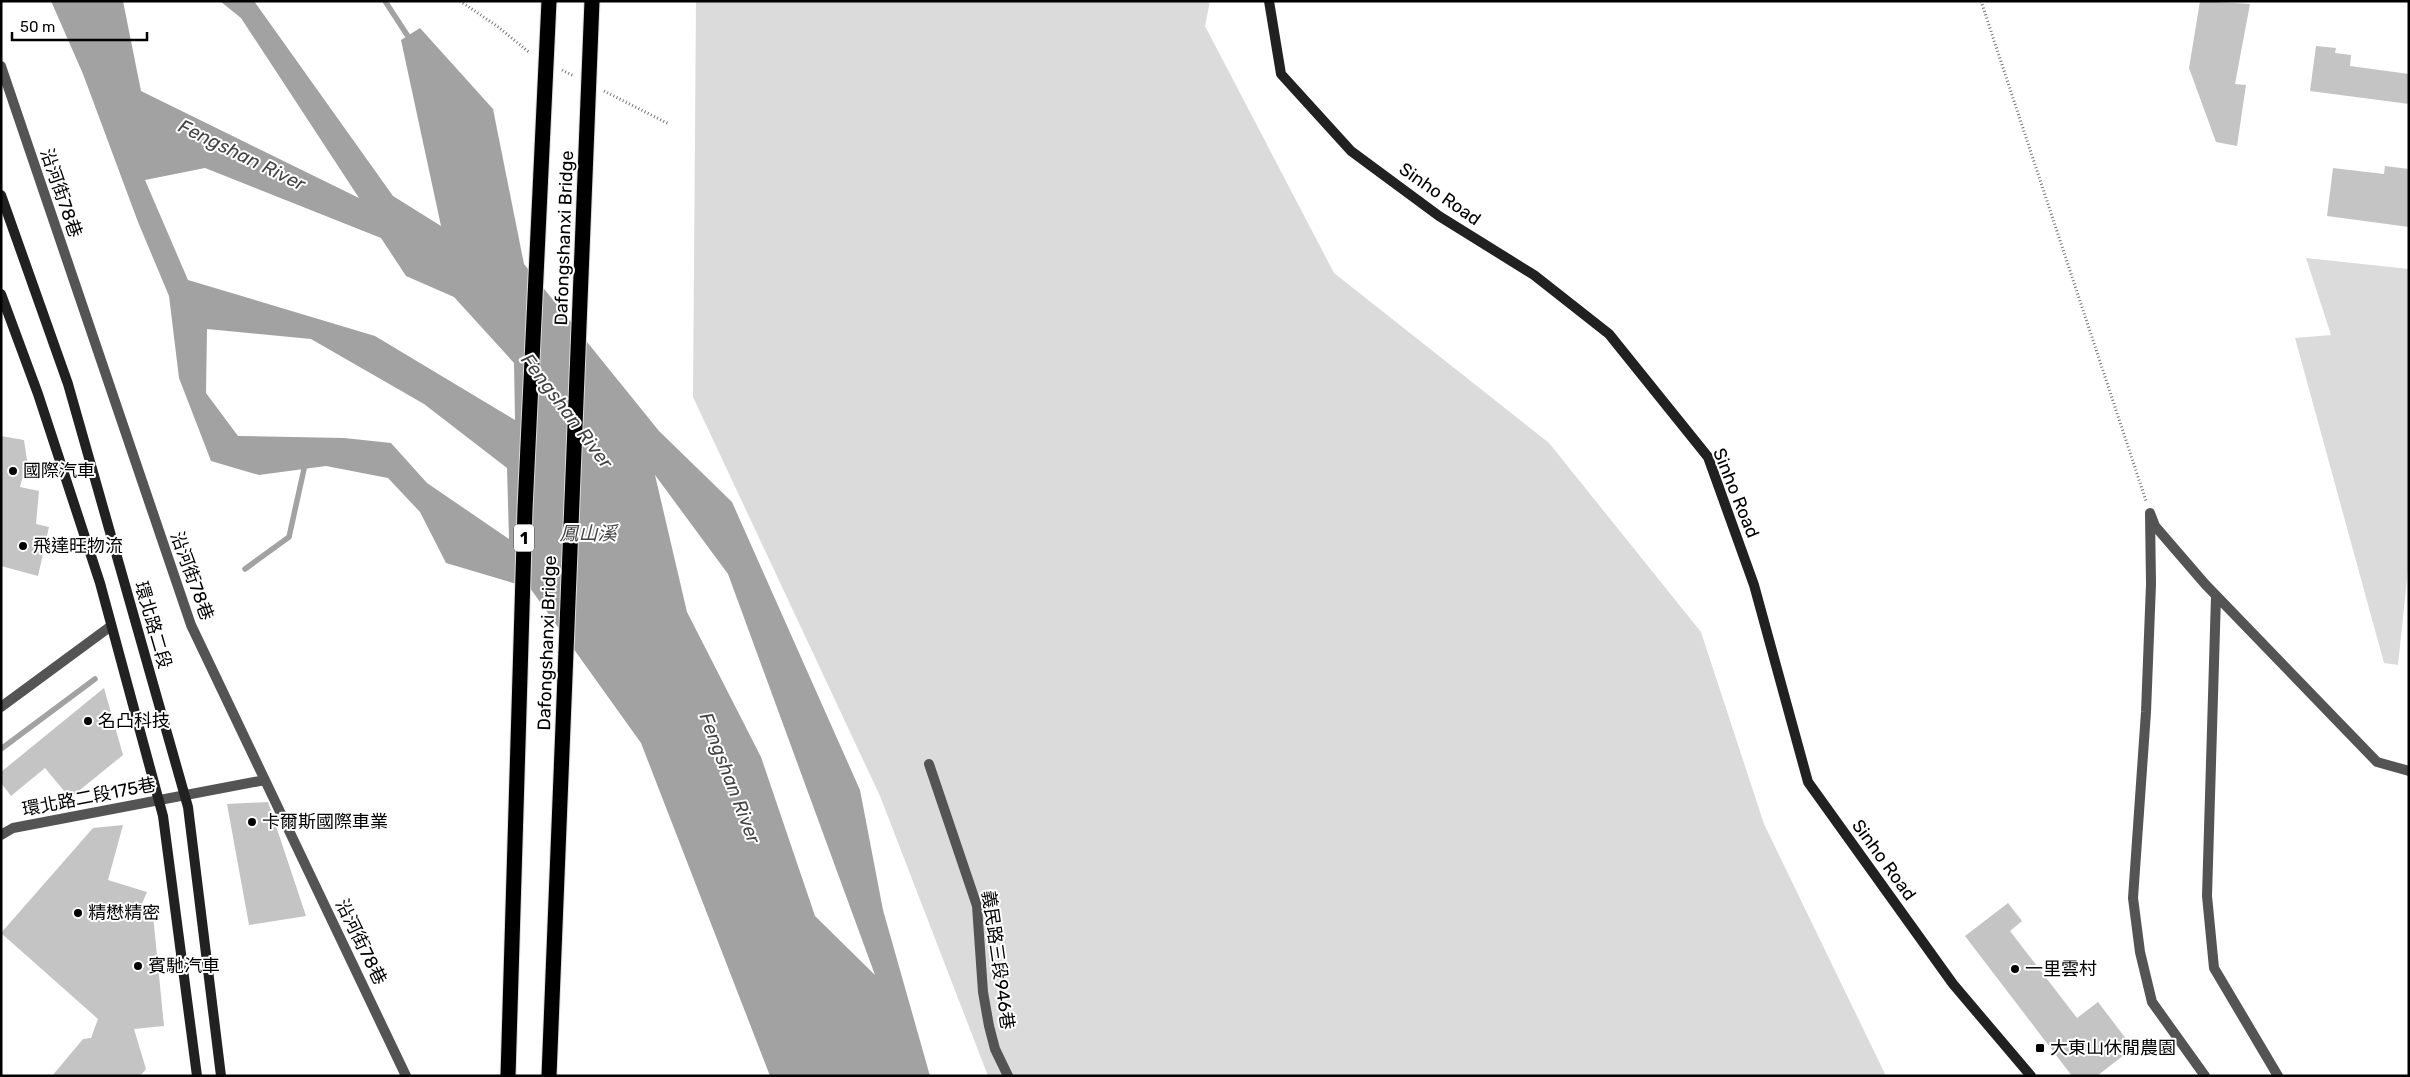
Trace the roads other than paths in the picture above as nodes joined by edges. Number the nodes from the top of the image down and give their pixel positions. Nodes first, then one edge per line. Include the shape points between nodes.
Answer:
1 (549, 1) edge
2 (592, 1) edge
3 (1269, 1) edge
4 (1, 66) edge
5 (1, 196) edge
6 (1, 294) edge
7 (2216, 596) junction
8 (111, 626) junction
9 (1, 706) edge
10 (929, 764) dead end
11 (2409, 771) edge
12 (265, 780) junction
13 (185, 794) junction
14 (159, 801) junction
15 (1, 835) edge
16 (197, 1076) edge
17 (221, 1076) edge
18 (406, 1076) edge
19 (508, 1076) edge
20 (549, 1076) edge
21 (1008, 1076) edge
22 (2031, 1076) edge
23 (2205, 1076) edge
24 (2278, 1076) edge

1 - 19 highway, Dafongshanxi Bridge / 1, bridge via 525,499
2 - 20 highway, Dafongshanxi Bridge, bridge
3 - 22 street, Sinho Road via 1281,74 1351,151 1439,216 1534,275 1609,334 1708,457 1754,585 1808,782 1953,984
4 - 12 lane, 沿河街78巷 via 191,625
5 - 13 street, 環北路二段 via 68,384
6 - 8 street via 38,394
7 - 11 lane via 2377,762
7 - 23 lane via 2155,526 2150,513 2146,712 2133,898 2140,952 2152,1002
7 - 24 lane via 2207,896 2214,968
8 - 9 lane
8 - 14 street
10 - 21 lane, 義民路三段946巷 via 977,906 987,1017
12 - 13 lane, 環北路二段175巷
12 - 18 lane, 沿河街78巷
13 - 14 lane, 環北路二段175巷
13 - 17 street, 環北路二段
14 - 15 lane, 環北路二段175巷 via 13,828
14 - 16 street

